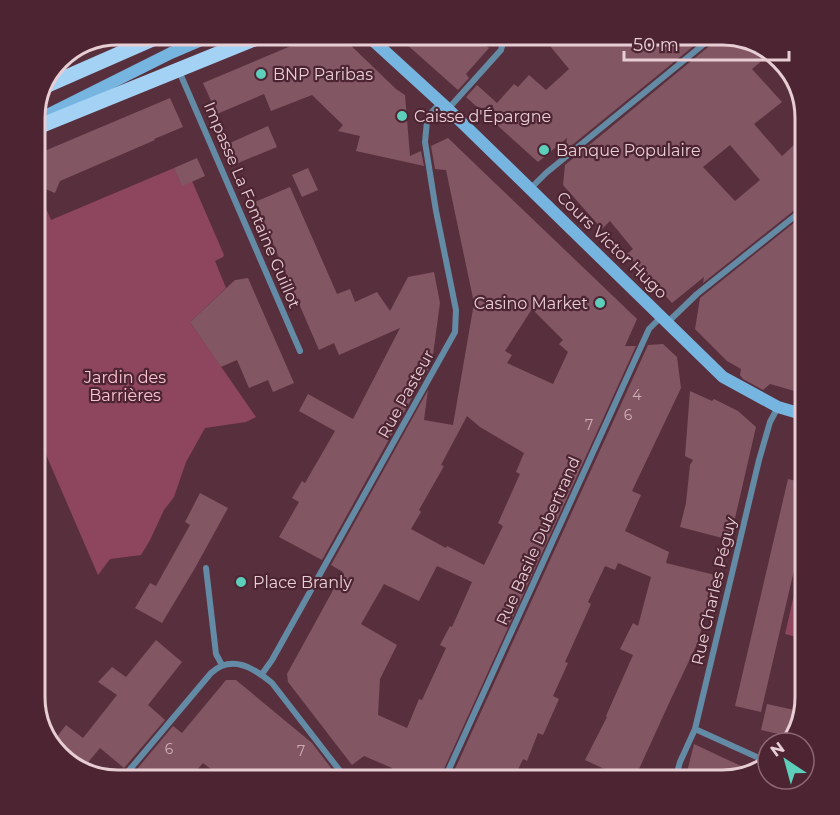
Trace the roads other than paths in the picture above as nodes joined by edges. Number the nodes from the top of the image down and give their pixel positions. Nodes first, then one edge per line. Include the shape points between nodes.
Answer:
1 (137, 45) edge
2 (187, 45) edge
3 (238, 45) edge
4 (379, 45) edge
5 (503, 45) edge
6 (703, 45) edge
7 (178, 70) junction
8 (54, 82) edge
9 (445, 105) junction
10 (45, 116) edge
11 (45, 124) edge
12 (531, 188) junction
13 (795, 216) edge
14 (665, 319) junction
15 (300, 351) dead end
16 (778, 407) junction
17 (795, 412) edge
18 (206, 568) dead end
19 (222, 665) junction
20 (262, 674) junction
21 (696, 729) junction
22 (756, 756) edge
23 (129, 770) edge
24 (339, 770) edge
25 (449, 770) edge
26 (678, 770) edge

1 - 8 main road
2 - 10 street
3 - 7 main road
4 - 9 street, Cours Victor Hugo
5 - 9 street, Rue Pasteur
6 - 12 street
7 - 11 main road
7 - 15 street, Impasse La Fontaine Guillot
9 - 12 street, Cours Victor Hugo
9 - 20 street, Rue Pasteur via 431,113 425,142 456,310 455,332
12 - 14 street, Cours Victor Hugo
13 - 14 street, Rue Basile Dubertrand
14 - 16 street, Cours Victor Hugo via 723,377
14 - 25 street, Rue Basile Dubertrand via 649,329
16 - 17 street, Cours Victor Hugo
16 - 21 street, Rue Charles Péguy via 759,460
18 - 19 street via 216,654
19 - 20 street via 244,665
19 - 23 street
20 - 24 street
21 - 22 street
21 - 26 street, Rue Charles Péguy

